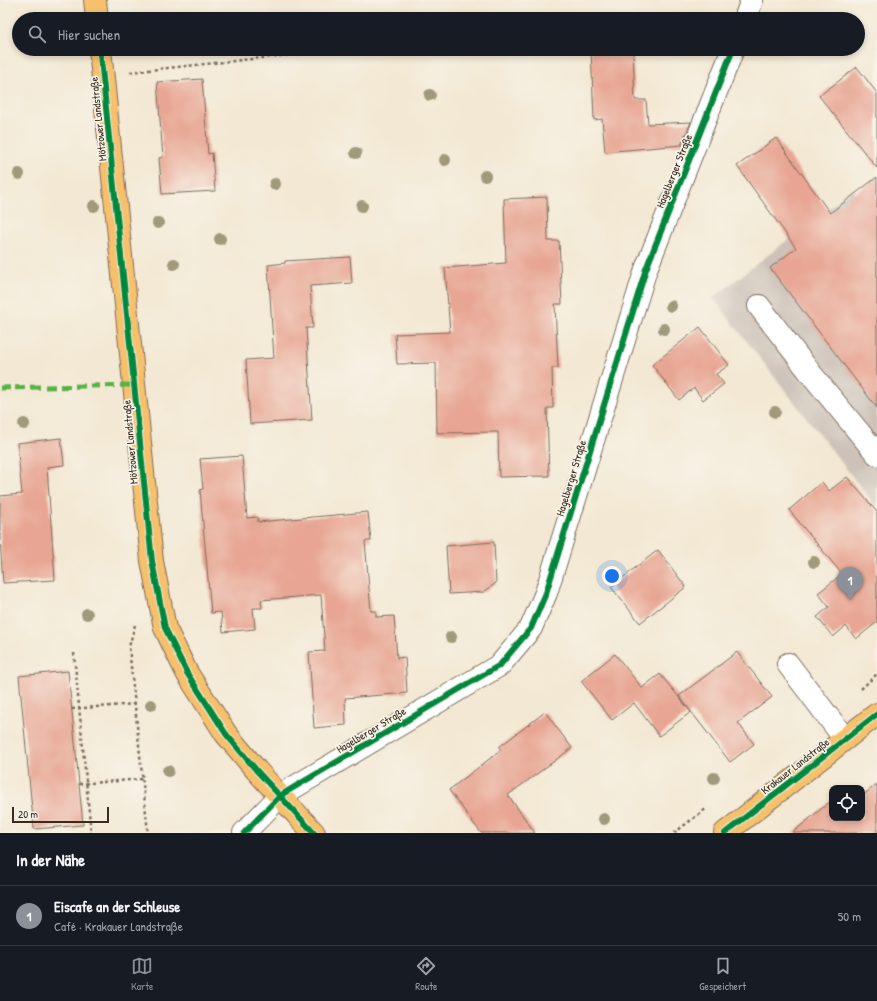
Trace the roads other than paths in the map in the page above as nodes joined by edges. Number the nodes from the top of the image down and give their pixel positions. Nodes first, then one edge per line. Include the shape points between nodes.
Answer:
1 (95, 0) edge
2 (752, 0) edge
3 (96, 12) edge
4 (748, 12) edge
5 (101, 56) edge
6 (730, 56) edge
7 (759, 306) dead end
8 (877, 454) edge
9 (788, 664) dead end
10 (877, 714) edge
11 (845, 739) junction
12 (281, 795) junction
13 (244, 833) edge
14 (314, 833) edge
15 (725, 833) edge

1 - 3 main road
2 - 4 street
5 - 12 main road, Mötzower Landstraße via 152,561 165,628 186,673 226,734
6 - 12 street, Hagelberger Straße via 646,269 546,593 531,628 500,665
7 - 8 street
9 - 11 street
10 - 11 main road, Krakauer Landstraße
11 - 15 main road, Krakauer Landstraße
12 - 13 street
12 - 14 main road, Mötzower Landstraße

